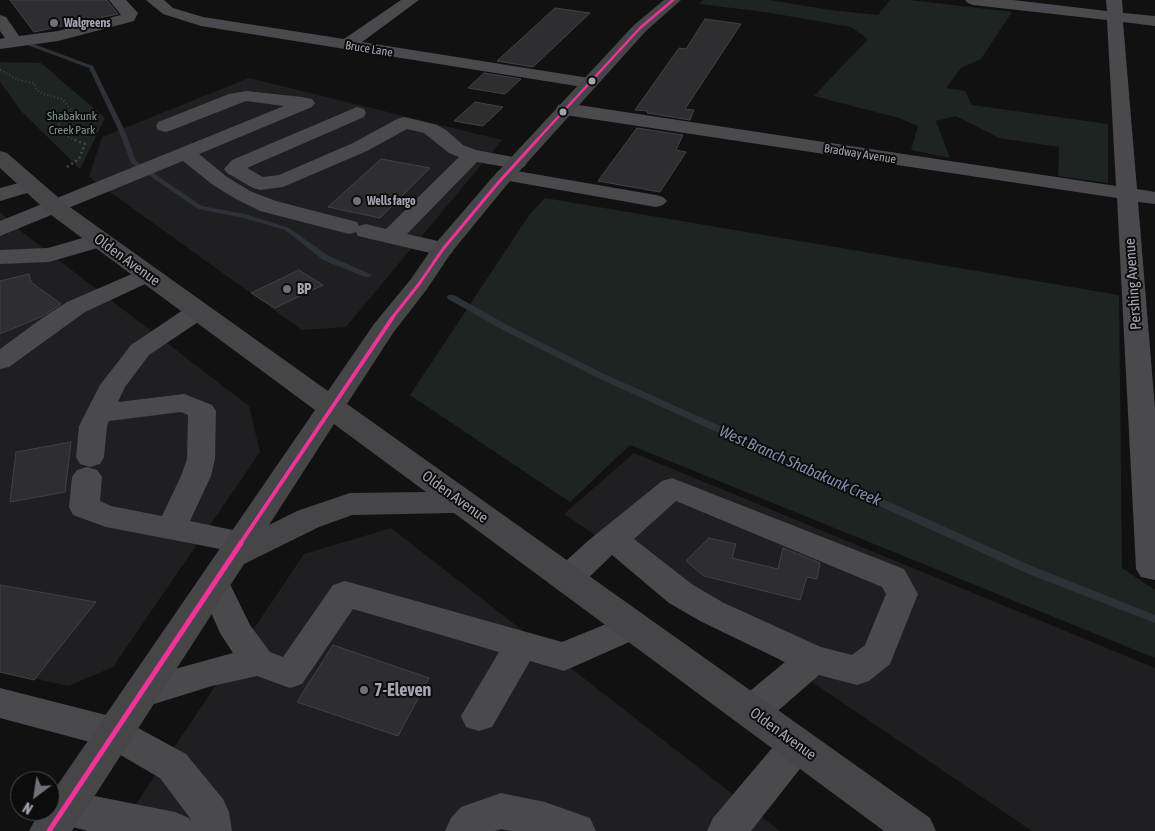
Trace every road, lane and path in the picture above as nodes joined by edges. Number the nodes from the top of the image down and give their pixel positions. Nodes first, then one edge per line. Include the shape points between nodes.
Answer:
1 (117, 0) edge
2 (154, 0) edge
3 (411, 0) edge
4 (673, 0) edge
5 (973, 0) edge
6 (1115, 8) edge
7 (0, 20) edge
8 (1155, 21) edge
9 (8, 42) edge
10 (346, 45) junction
11 (0, 70) edge
12 (589, 84) junction
13 (318, 104) junction
14 (565, 110) junction
15 (357, 113) junction
16 (404, 123) junction
17 (165, 126) dead end
18 (184, 152) junction
19 (472, 155) junction
20 (0, 157) edge
21 (66, 167) dead end
22 (511, 169) junction
23 (30, 186) junction
24 (0, 194) edge
25 (1127, 194) junction
26 (1155, 198) edge
27 (656, 201) dead end
28 (54, 206) junction
29 (0, 229) edge
30 (391, 237) junction
31 (100, 240) junction
32 (443, 249) junction
33 (0, 257) edge
34 (148, 274) junction
35 (198, 311) junction
36 (0, 361) edge
37 (331, 407) junction
38 (100, 413) junction
39 (462, 502) junction
40 (171, 529) junction
41 (613, 539) junction
42 (229, 560) junction
43 (1152, 569) dead end
44 (568, 578) junction
45 (633, 626) junction
46 (522, 645) junction
47 (813, 659) junction
48 (258, 662) junction
49 (140, 693) junction
50 (0, 704) edge
51 (752, 712) junction
52 (480, 716) dead end
53 (114, 733) junction
54 (797, 745) junction
55 (60, 814) edge
56 (60, 819) edge
57 (175, 831) edge
58 (212, 831) edge
59 (465, 831) edge
60 (576, 831) edge
61 (727, 831) edge
62 (916, 831) edge

1 - 9 street via 130,14 128,18 58,36
2 - 10 street, Bruce Lane via 168,11 201,21
3 - 10 street
4 - 12 main road via 640,28
5 - 6 street
6 - 8 street
6 - 25 street, Pershing Avenue
7 - 9 street
10 - 12 street, Bruce Lane
11 - 21 path via 34,84 42,94 62,99 72,111 58,125 68,137 85,144 79,159
12 - 14 main road
13 - 15 street
13 - 17 street via 246,96
13 - 18 street
14 - 22 main road
14 - 25 street, Bradway Avenue
15 - 16 street
15 - 16 street via 234,169 260,184 283,181 360,147
16 - 19 street via 430,129 456,149
18 - 28 street
18 - 30 street via 220,181 268,206
19 - 22 street
19 - 30 street
20 - 23 main road, Olden Avenue
22 - 27 street
22 - 32 main road
23 - 24 street
23 - 28 main road, Olden Avenue
25 - 26 street, Bradway Avenue
25 - 43 street, Pershing Avenue
28 - 29 street
28 - 31 main road, Olden Avenue
30 - 32 street
31 - 33 street via 49,256
31 - 34 main road, Olden Avenue
32 - 37 main road via 382,329
34 - 35 main road, Olden Avenue
34 - 36 street via 76,307
35 - 37 main road, Olden Avenue
35 - 38 street via 140,350 113,385
37 - 39 main road, Olden Avenue
37 - 42 main road
38 - 40 street via 94,426 84,507 106,516
38 - 40 street via 184,403 202,411 202,459
39 - 42 main road via 350,504 308,518
39 - 44 main road, Olden Avenue
40 - 42 street
41 - 44 street
41 - 47 street via 681,594
41 - 47 street via 672,488 893,578 902,594 878,654 857,671
42 - 48 street via 237,633
42 - 49 main road
44 - 45 main road, Olden Avenue
45 - 46 street via 564,657
45 - 51 main road, Olden Avenue
46 - 48 street via 345,594 290,674
46 - 52 street
47 - 51 street
48 - 49 street
49 - 53 main road
50 - 53 street
51 - 54 main road, Olden Avenue
53 - 55 main road
53 - 58 street via 173,766 209,812
54 - 61 street
54 - 62 main road, Olden Avenue
56 - 57 street
59 - 60 street via 475,820 501,811 545,820

